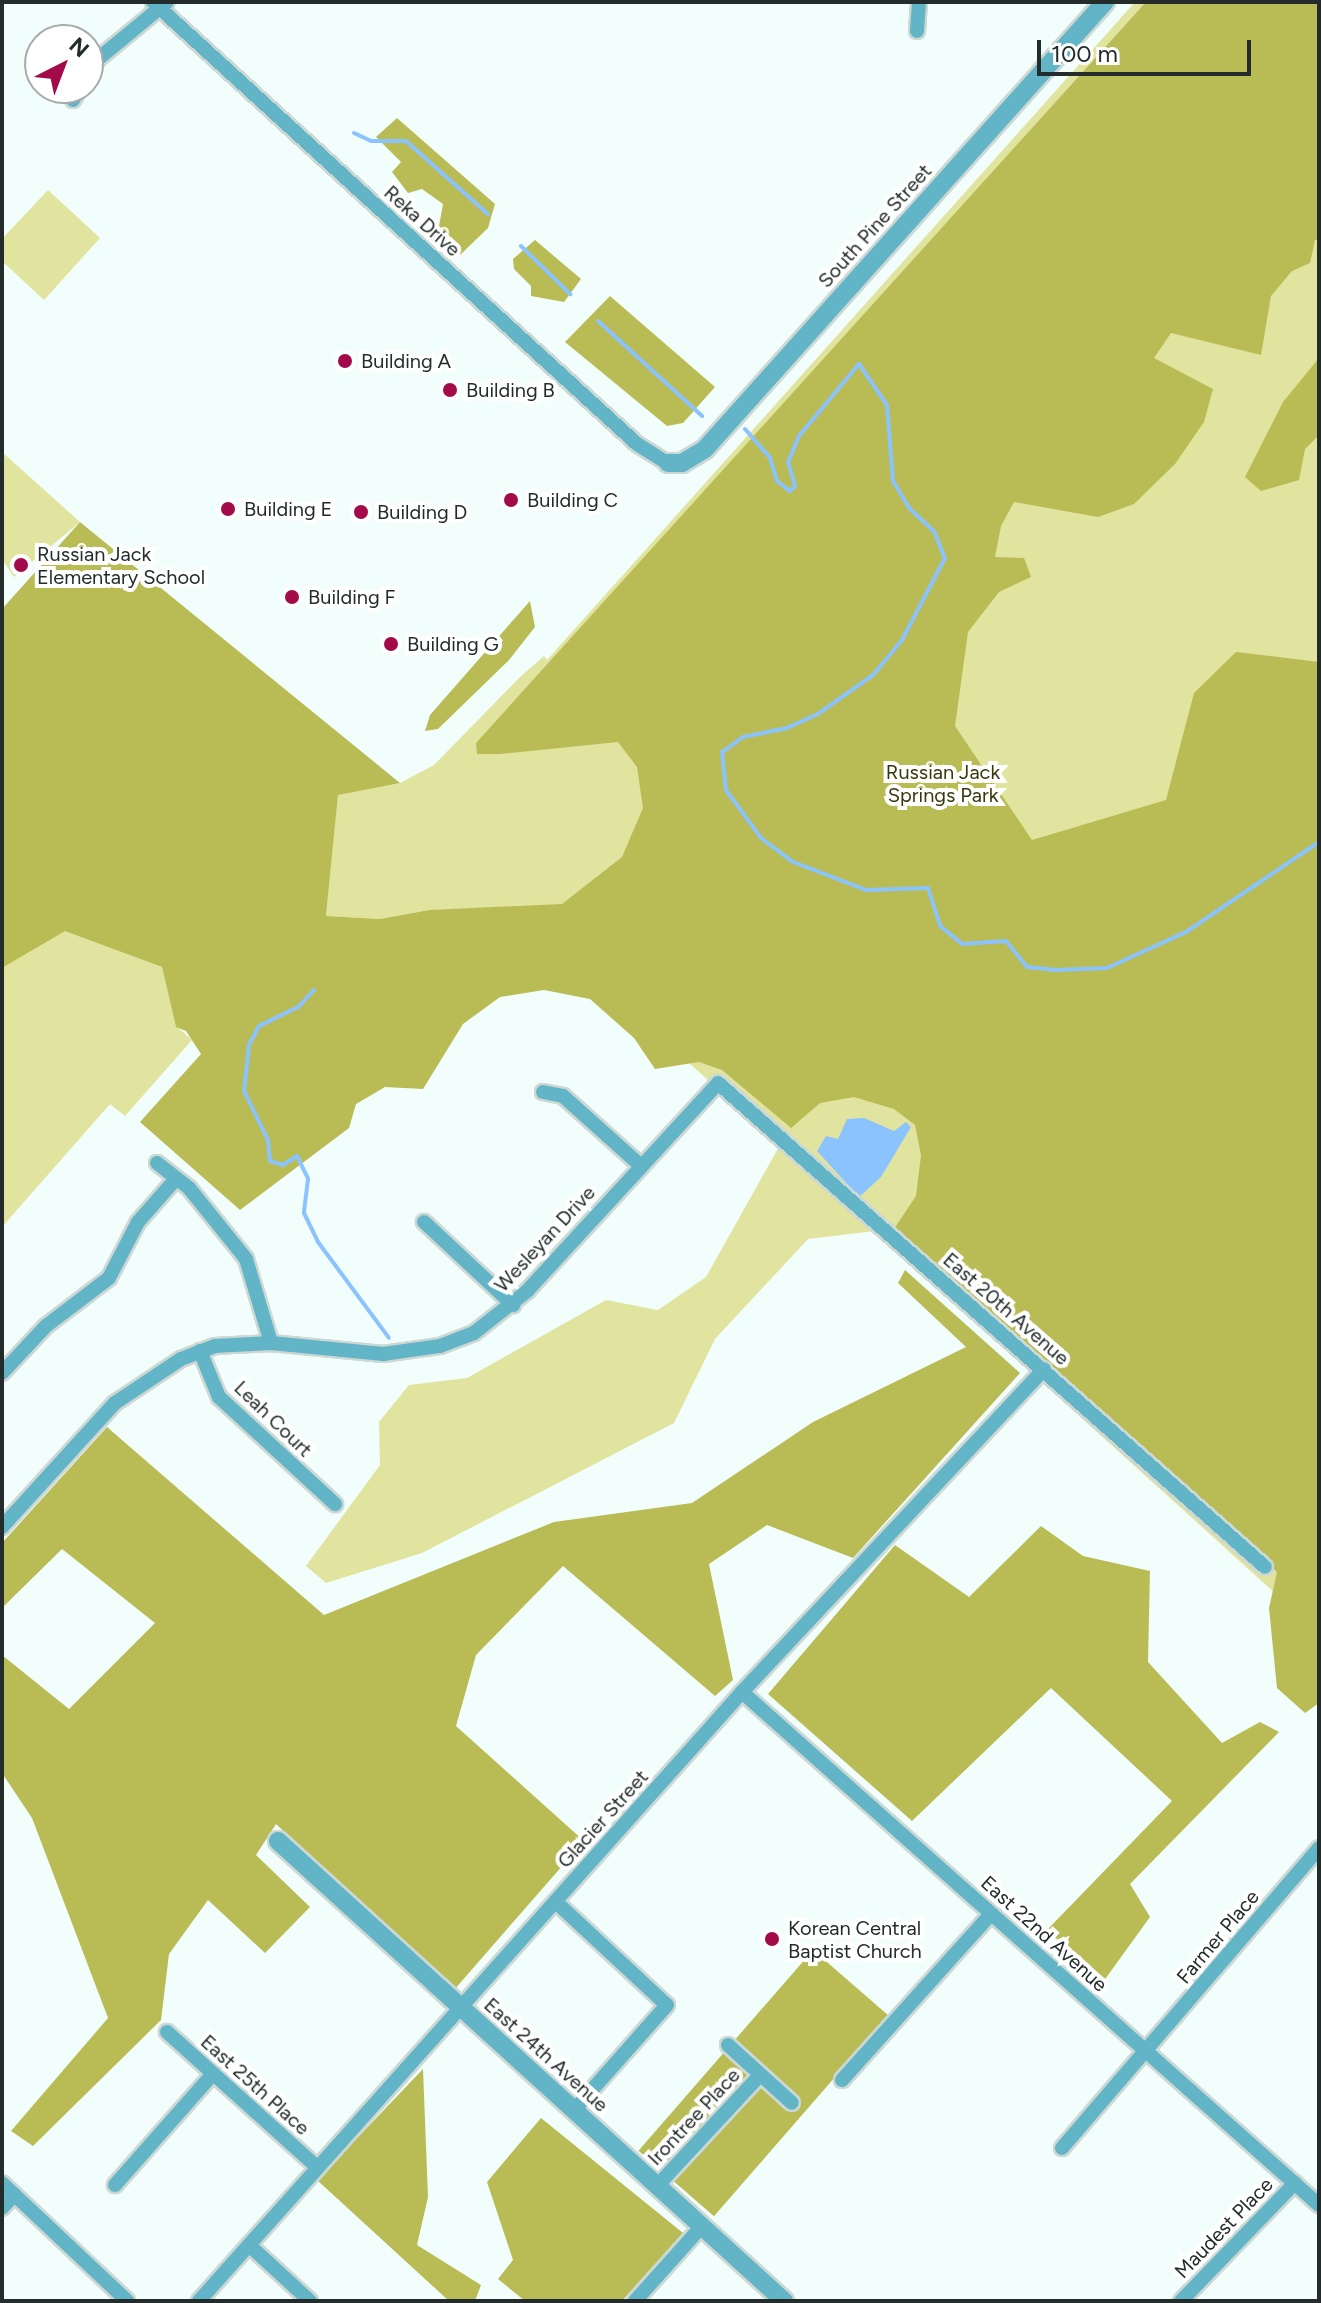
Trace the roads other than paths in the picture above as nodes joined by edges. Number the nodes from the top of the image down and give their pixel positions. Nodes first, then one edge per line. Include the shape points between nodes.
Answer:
1 (919, 2) edge
2 (1105, 2) edge
3 (159, 4) edge
4 (917, 31) dead end
5 (104, 54) edge
6 (668, 463) joint
7 (718, 1083) joint
8 (543, 1092) dead end
9 (157, 1163) dead end
10 (640, 1165) junction
11 (174, 1181) junction
12 (424, 1222) dead end
13 (513, 1305) junction
14 (271, 1343) junction
15 (200, 1351) junction
16 (1044, 1369) junction
17 (2, 1373) edge
18 (335, 1504) dead end
19 (2, 1527) edge
20 (1265, 1567) dead end
21 (742, 1692) junction
22 (278, 1841) dead end
23 (1319, 1848) edge
24 (556, 1902) junction
25 (991, 1914) junction
26 (462, 2008) junction
27 (167, 2032) dead end
28 (728, 2045) dead end
29 (1146, 2052) junction
30 (213, 2074) junction
31 (760, 2075) junction
32 (842, 2080) dead end
33 (792, 2103) dead end
34 (574, 2110) junction
35 (1062, 2148) dead end
36 (317, 2167) junction
37 (2, 2183) edge
38 (1295, 2183) junction
39 (115, 2185) dead end
40 (657, 2186) junction
41 (14, 2195) junction
42 (1319, 2205) edge
43 (2, 2208) edge
44 (702, 2226) junction
45 (249, 2245) junction
46 (127, 2301) edge
47 (199, 2301) edge
48 (310, 2301) edge
49 (635, 2301) edge
50 (784, 2301) edge
51 (1181, 2301) edge

1 - 4 street
2 - 6 street, South Pine Street via 705,449 682,463
3 - 5 street
3 - 6 street, Reka Drive via 637,444
7 - 10 street, Wesleyan Drive
7 - 16 street, East 20th Avenue
8 - 10 street via 563,1096
9 - 11 street
10 - 13 street, Wesleyan Drive
11 - 14 street via 189,1188 246,1259
11 - 17 street via 138,1222 109,1278 46,1326
12 - 13 street
13 - 14 street, Wesleyan Drive via 474,1333 440,1346 383,1354
14 - 15 street, Wesleyan Drive
15 - 18 street, Leah Court via 219,1397
15 - 19 street, Wesleyan Drive via 142,1381 115,1403
16 - 20 street, East 20th Avenue
16 - 21 street, Glacier Street
21 - 24 street, Glacier Street
21 - 25 street, East 22nd Avenue
22 - 26 street, East 24th Avenue
23 - 29 street, Farmer Place
24 - 26 street, Glacier Street
24 - 34 street via 667,2005
25 - 29 street, East 22nd Avenue
25 - 32 street
26 - 34 street, East 24th Avenue
26 - 36 street, Glacier Street
27 - 30 street, East 25th Place
28 - 31 street
29 - 35 street, Farmer Place
29 - 38 street, East 22nd Avenue
30 - 36 street, East 25th Place
30 - 39 street
31 - 33 street
31 - 40 street, Irontree Place
34 - 40 street, East 24th Avenue
36 - 45 street, Glacier Street
37 - 41 street
38 - 42 street, East 22nd Avenue
38 - 51 street, Maudest Place
40 - 44 street, East 24th Avenue
41 - 43 street
41 - 46 street
44 - 49 street
44 - 50 street, East 24th Avenue
45 - 47 street, Glacier Street
45 - 48 street

